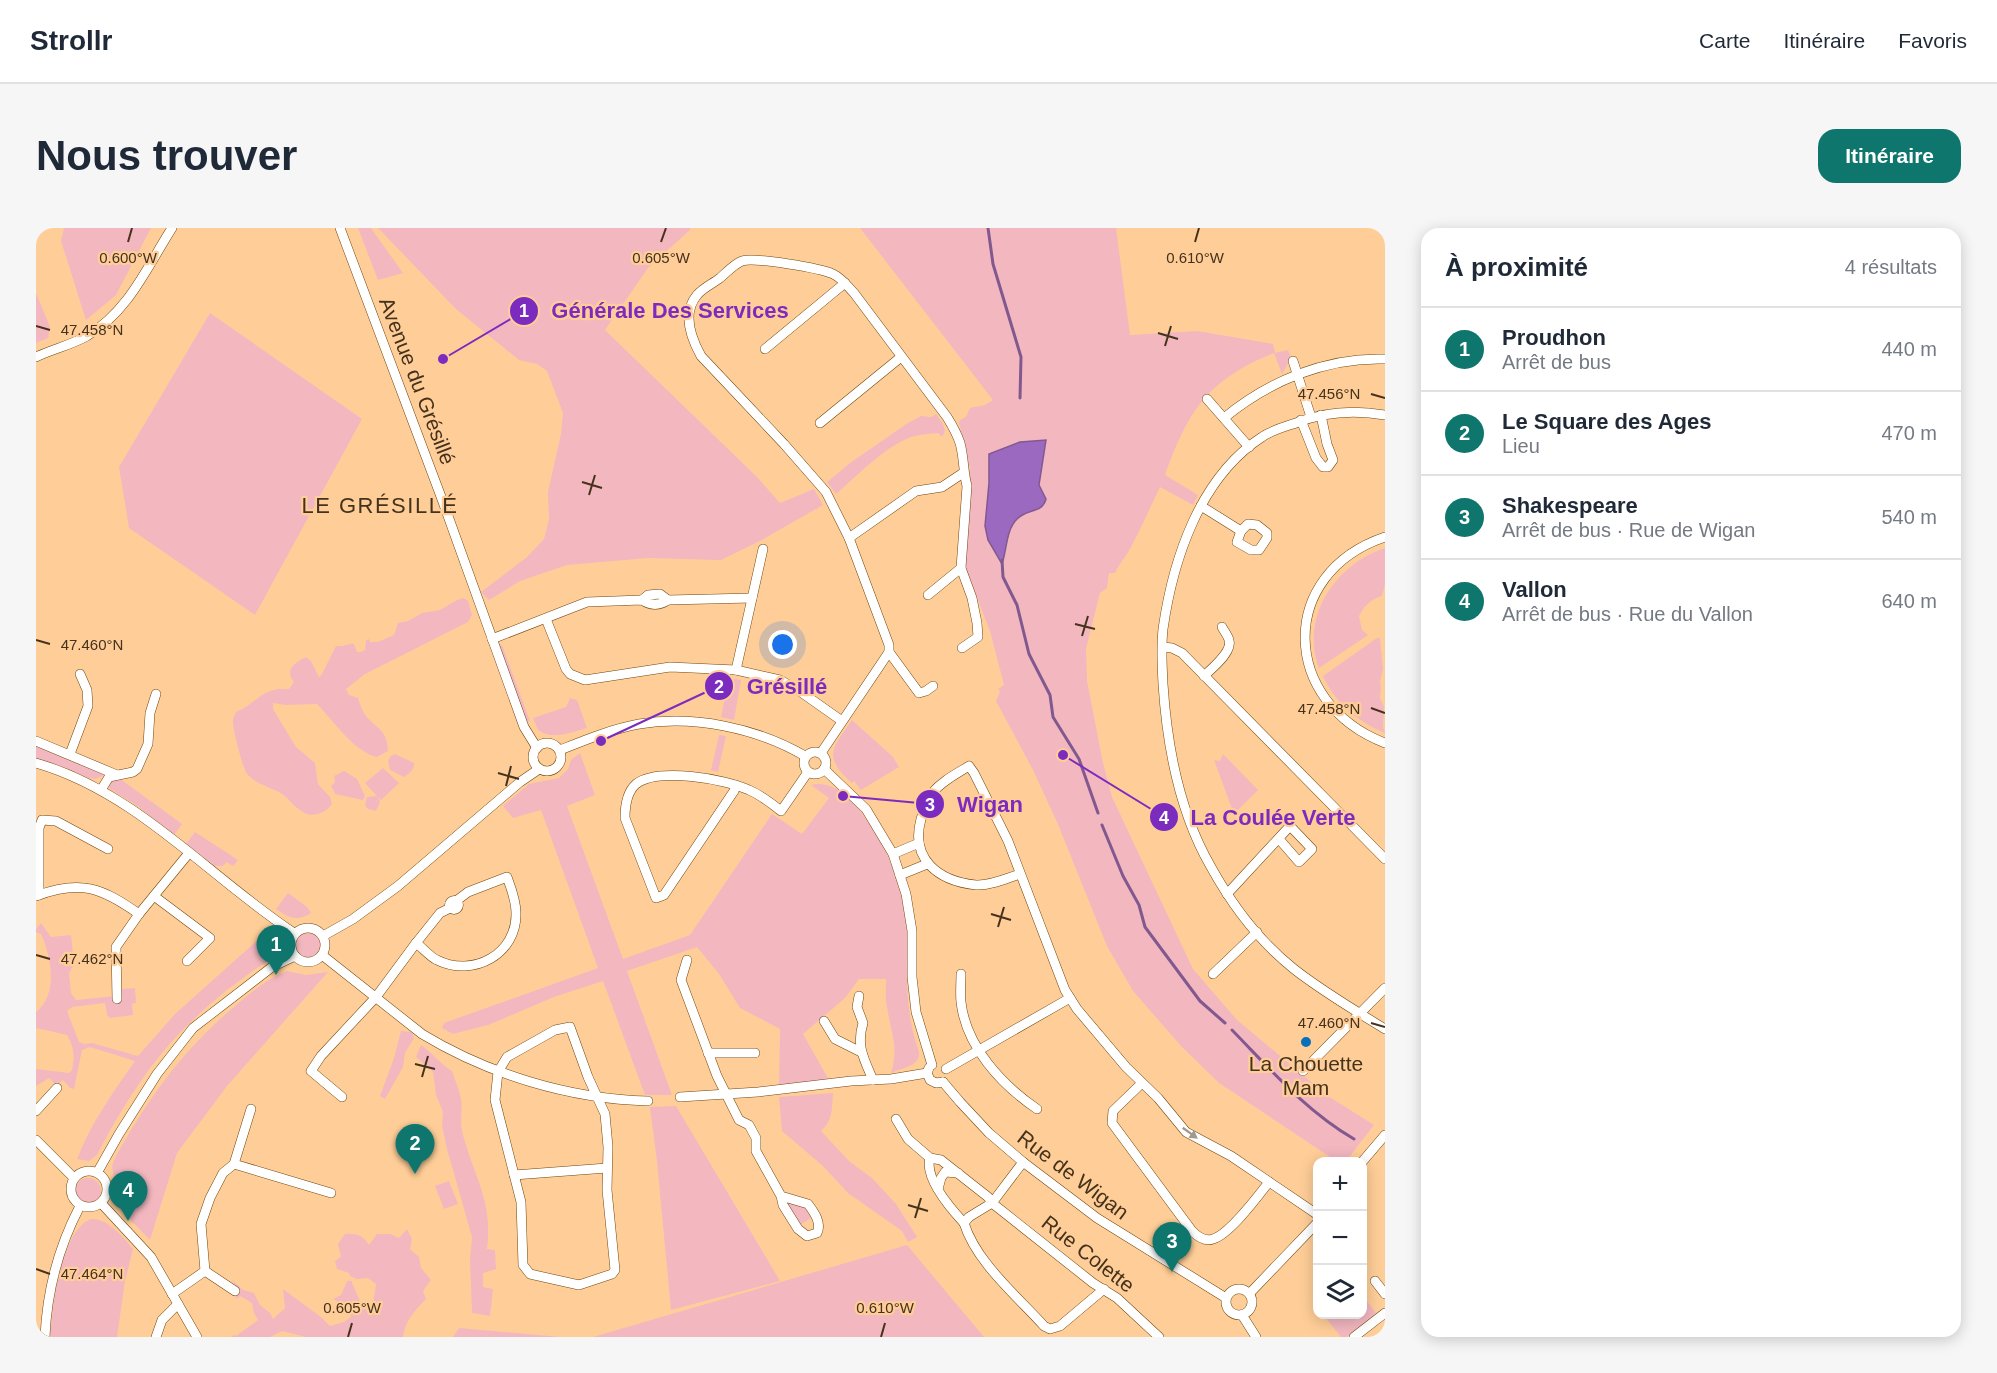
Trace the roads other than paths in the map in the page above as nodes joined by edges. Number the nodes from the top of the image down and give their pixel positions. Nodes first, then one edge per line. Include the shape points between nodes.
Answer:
1 (172, 228) edge
2 (340, 228) edge
3 (845, 283) junction
4 (765, 349) dead end
5 (36, 357) edge
6 (901, 357) junction
7 (1385, 358) edge
8 (1293, 361) dead end
9 (1298, 375) junction
10 (1207, 399) dead end
11 (1385, 415) edge
12 (1316, 416) junction
13 (1224, 418) junction
14 (1301, 420) junction
15 (820, 423) dead end
16 (1249, 447) junction
17 (963, 473) junction
18 (1201, 506) junction
19 (1241, 531) dead end
20 (849, 537) junction
21 (1385, 537) edge
22 (763, 549) dead end
23 (961, 568) junction
24 (928, 596) dead end
25 (752, 598) junction
26 (546, 619) junction
27 (1222, 627) dead end
28 (492, 639) junction
29 (1162, 647) junction
30 (962, 648) dead end
31 (890, 652) junction
32 (736, 670) junction
33 (80, 674) dead end
34 (1204, 676) junction
35 (933, 686) dead end
36 (156, 694) dead end
37 (842, 720) junction
38 (36, 741) edge
39 (1385, 743) edge
40 (537, 748) junction
41 (560, 750) junction
42 (821, 753) junction
43 (70, 754) junction
44 (805, 756) junction
45 (36, 763) edge
46 (539, 769) junction
47 (824, 769) junction
48 (808, 772) junction
49 (117, 775) junction
50 (736, 785) junction
51 (101, 790) junction
52 (1279, 839) dead end
53 (919, 843) junction
54 (108, 849) dead end
55 (189, 853) junction
56 (893, 854) junction
57 (1385, 859) edge
58 (927, 864) junction
59 (1020, 874) junction
60 (900, 875) junction
61 (1227, 894) junction
62 (37, 896) edge
63 (154, 896) junction
64 (139, 914) junction
65 (1257, 932) junction
66 (294, 933) junction
67 (323, 936) junction
68 (416, 943) junction
69 (322, 955) junction
70 (295, 956) junction
71 (687, 960) dead end
72 (187, 961) dead end
73 (961, 974) dead end
74 (1213, 974) dead end
75 (1385, 988) edge
76 (859, 996) dead end
77 (376, 997) junction
78 (1070, 998) junction
79 (117, 999) dead end
80 (1360, 1013) junction
81 (824, 1022) dead end
82 (1385, 1029) edge
83 (979, 1051) junction
84 (861, 1052) junction
85 (708, 1053) junction
86 (755, 1053) dead end
87 (930, 1069) junction
88 (946, 1069) junction
89 (1303, 1071) dead end
90 (498, 1072) junction
91 (873, 1080) junction
92 (943, 1082) junction
93 (1142, 1083) junction
94 (57, 1088) dead end
95 (727, 1095) junction
96 (597, 1096) junction
97 (342, 1097) dead end
98 (680, 1097) dead end
99 (648, 1101) dead end
100 (251, 1109) dead end
101 (1037, 1109) dead end
102 (36, 1110) edge
103 (896, 1119) dead end
104 (1385, 1135) edge
105 (36, 1140) edge
106 (1366, 1157) edge
107 (930, 1158) junction
108 (1023, 1162) junction
109 (234, 1164) junction
110 (607, 1168) junction
111 (97, 1173) junction
112 (958, 1173) junction
113 (514, 1175) junction
114 (74, 1179) junction
115 (1269, 1182) junction
116 (938, 1189) junction
117 (331, 1193) dead end
118 (781, 1196) junction
119 (101, 1203) junction
120 (992, 1203) junction
121 (80, 1206) junction
122 (1313, 1212) edge
123 (964, 1223) junction
124 (1313, 1228) edge
125 (205, 1271) junction
126 (1375, 1281) dead end
127 (1104, 1289) junction
128 (235, 1291) dead end
129 (1250, 1293) junction
130 (172, 1294) junction
131 (1385, 1294) edge
132 (1226, 1298) junction
133 (178, 1304) junction
134 (1385, 1313) edge
135 (1242, 1315) junction
136 (45, 1337) edge
137 (156, 1337) edge
138 (197, 1337) edge
139 (1159, 1337) edge
140 (1256, 1337) edge
141 (1354, 1337) edge

1 - 5 street via 134,291 108,321 75,342
2 - 28 street, Avenue du Grésillé
3 - 4 street
3 - 6 street
3 - 20 street via 836,275 817,270 767,261 740,262 696,296 689,315 692,338 701,356 817,480
6 - 15 street
6 - 17 street via 947,417 962,452
7 - 9 street via 1335,364
8 - 9 street
9 - 12 street
9 - 13 street via 1267,388
10 - 13 street
11 - 12 street via 1359,412
12 - 14 street
12 - 14 street via 1333,460 1328,467 1316,458
13 - 16 street
14 - 16 street
16 - 18 street via 1221,475
17 - 20 street via 942,488 915,491
17 - 23 street via 967,486
18 - 19 street
18 - 29 street via 1174,573
20 - 31 street
21 - 39 street via 1350,554 1325,578 1309,608 1304,639 1309,667 1328,702 1347,722
22 - 25 street
23 - 24 street
23 - 30 street via 972,598 978,637
25 - 26 street via 668,600 660,594 648,595 642,600 587,602
25 - 32 street
26 - 28 street
26 - 32 street via 566,669 585,680 670,667
27 - 34 street via 1229,647
28 - 40 street, Avenue du Grésillé via 524,727
29 - 34 street via 1182,653
29 - 61 street via 1166,718 1176,775 1192,827
31 - 35 street via 919,693
31 - 37 street
32 - 37 street via 780,680
33 - 43 street via 88,706
34 - 57 street
36 - 49 street via 148,744 137,769
37 - 42 street
38 - 43 street
40 - 41 street via 547,743
40 - 46 street via 534,760
41 - 44 street via 640,724 677,721 724,726 767,738
41 - 46 street via 558,766 551,771
42 - 44 street via 811,751
42 - 47 street via 826,761
43 - 49 street
44 - 48 street via 803,764
45 - 51 street
46 - 67 street via 398,886
47 - 48 street via 817,774
47 - 56 street via 866,809
48 - 50 street via 781,811
49 - 51 street via 109,777
50 - 50 street via 678,876 664,895 656,898 625,818 625,804 635,785 648,777 678,776
51 - 55 street
52 - 61 street
53 - 56 street
53 - 58 street
53 - 59 street via 919,826 931,795 969,766 996,814
54 - 62 street via 56,821 42,820
55 - 63 street
55 - 66 street
56 - 60 street
58 - 59 street via 951,880 978,885
58 - 60 street
59 - 78 street
60 - 87 street via 912,931 916,1012
61 - 65 street
62 - 64 street via 66,888 94,889 113,896
63 - 64 street
63 - 72 street via 210,938
64 - 79 street via 116,947
65 - 74 street
65 - 80 street via 1293,968
66 - 67 street via 309,927
66 - 70 street via 291,948
67 - 69 street
68 - 68 street via 436,960 460,967 483,963 501,953 512,933 516,914 507,877 468,892 440,913
68 - 77 street
69 - 70 street via 309,963
69 - 77 street
70 - 111 street via 272,967 193,1028 157,1074
71 - 85 street via 681,980
73 - 83 street via 961,1003
75 - 80 street
76 - 84 street via 857,1007 863,1023 859,1036
77 - 90 street via 429,1038
77 - 97 street via 311,1071
78 - 83 street
78 - 93 street
80 - 82 street
80 - 89 street
81 - 84 street via 835,1039
83 - 88 street
83 - 101 street via 1009,1087
84 - 91 street
85 - 86 street
85 - 95 street
87 - 88 street via 941,1064
87 - 91 street
87 - 92 street via 933,1082
88 - 92 street
90 - 96 street
90 - 96 street via 507,1057 555,1030 570,1027
90 - 113 street via 495,1100
91 - 95 street
92 - 108 street, Rue de Wigan via 989,1133
93 -> 115 street via 1191,1136 1231,1156
93 - 115 street via 1113,1111 1112,1123 1199,1237 1206,1240 1220,1236
94 - 102 street
95 - 98 street
95 - 118 street via 740,1120 749,1125 756,1138 756,1151
96 - 99 street
96 - 110 street via 605,1114
100 - 109 street
103 - 107 street, Rue Colette via 908,1139
104 - 106 street
105 - 114 street
107 - 112 street, Rue Colette via 941,1160
107 - 116 street via 928,1168
108 - 120 street
108 - 132 street, Rue de Wigan via 1097,1218
109 - 117 street
109 - 125 street via 223,1173 201,1224
110 - 113 street
110 - 113 street via 615,1270 579,1285 530,1274 523,1265 521,1202
111 - 114 street via 83,1172
111 - 119 street via 107,1186
112 - 116 street via 942,1174
112 - 120 street, Rue Colette
114 - 121 street via 71,1195
115 - 122 street
116 - 123 street
118 - 118 street via 798,1229 807,1236 817,1233 818,1221 808,1204
119 - 121 street via 92,1208
119 - 130 street via 151,1257
120 - 123 street
120 - 127 street, Rue Colette
121 - 136 street via 55,1263
123 - 127 street via 993,1272 1050,1329 1060,1326
124 - 129 street
125 - 128 street
125 - 130 street
126 - 131 street
127 - 139 street, Rue Colette
129 - 132 street via 1237,1288
129 - 135 street via 1252,1304
130 - 133 street
132 - 135 street via 1229,1311
133 - 137 street via 162,1320
133 - 138 street
134 - 141 street
135 - 140 street

